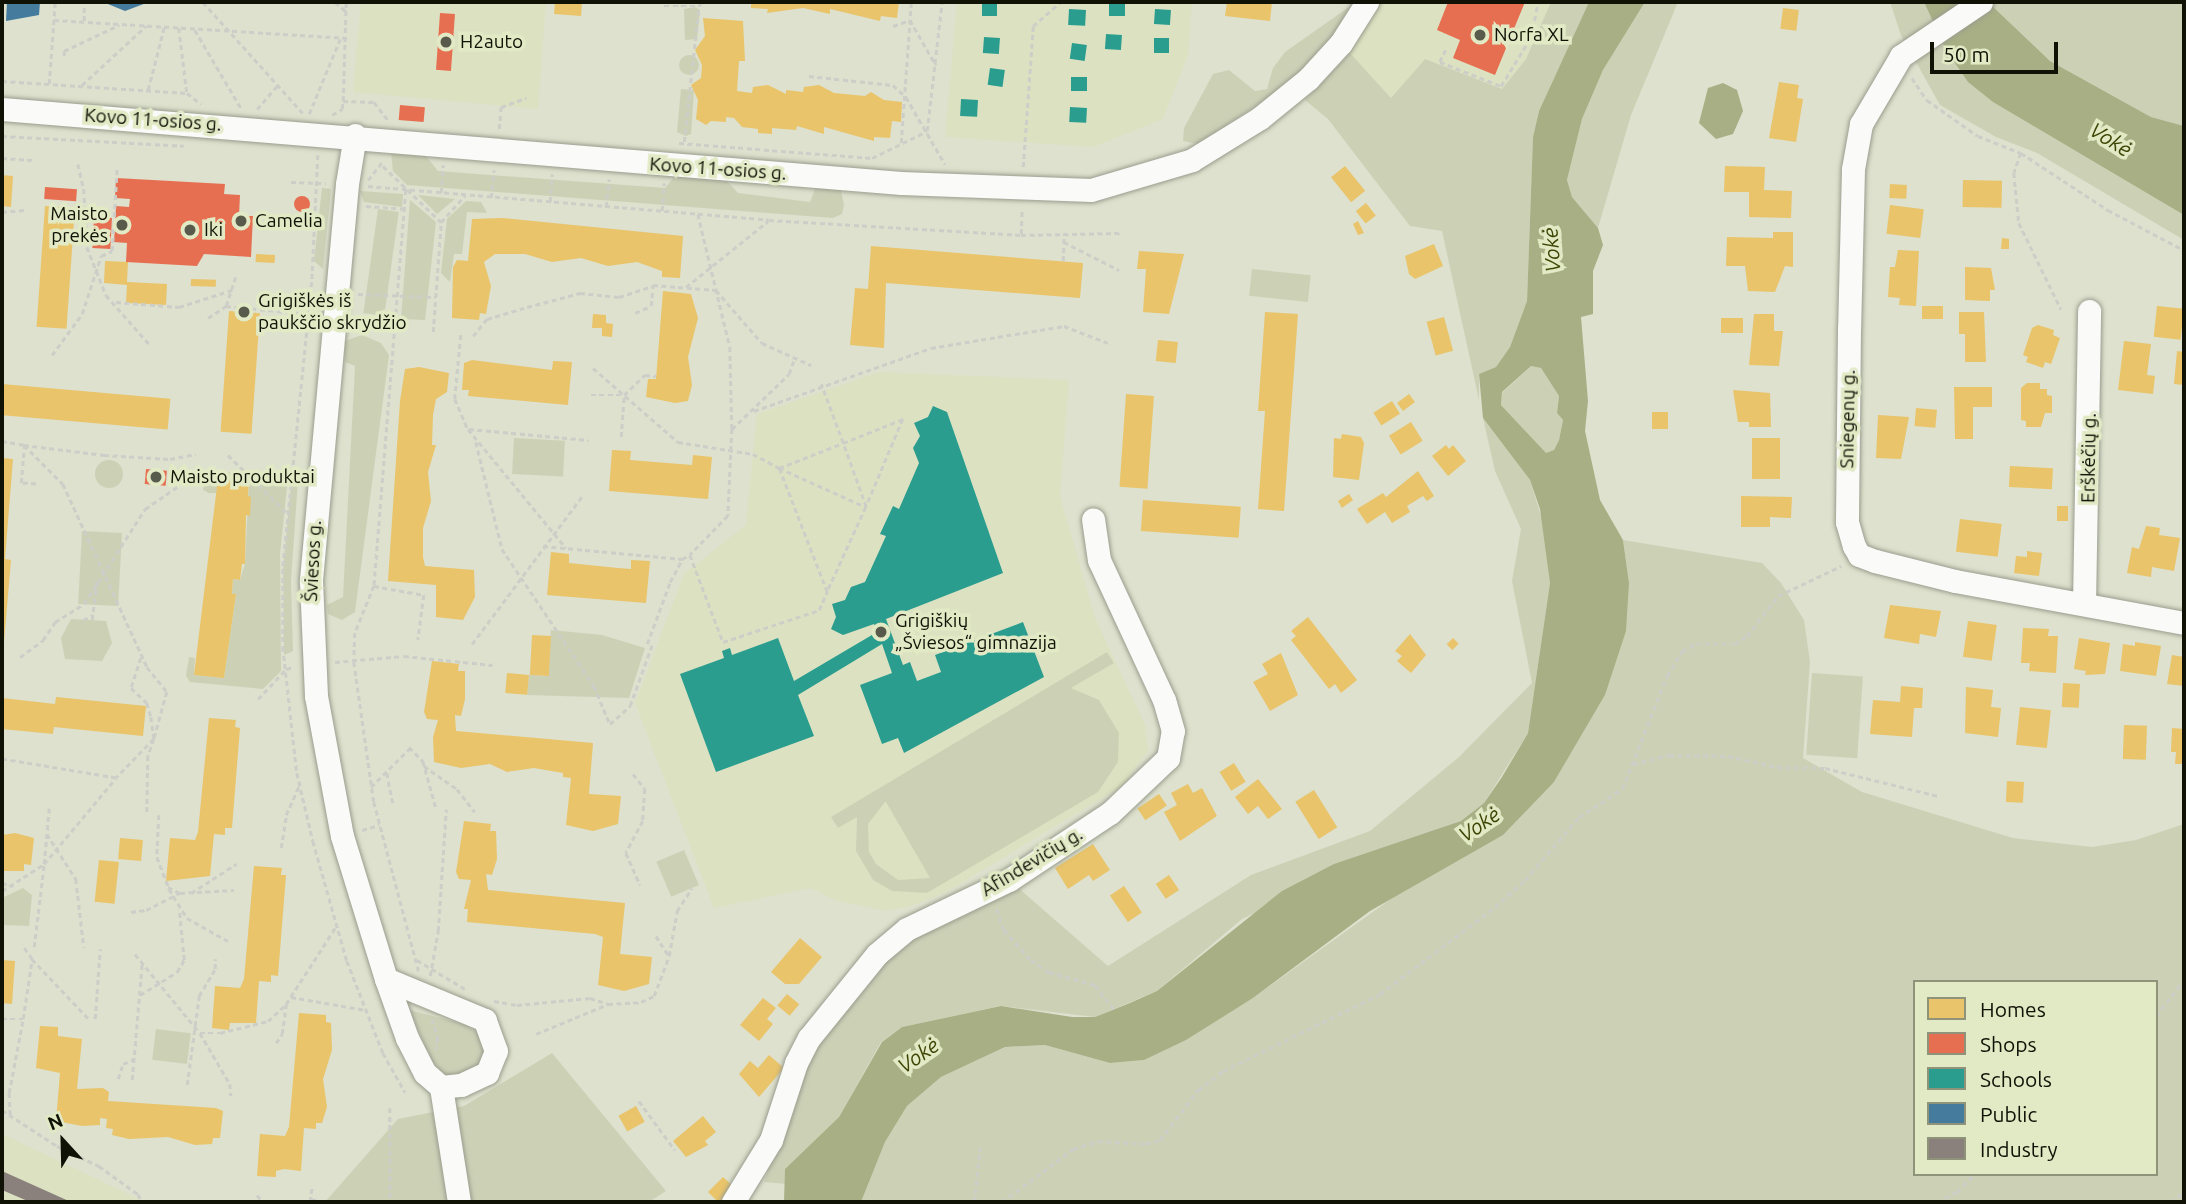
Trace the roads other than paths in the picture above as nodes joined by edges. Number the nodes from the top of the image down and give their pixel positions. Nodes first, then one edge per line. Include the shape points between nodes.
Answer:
1 (1367, 2) edge
2 (1981, 2) edge
3 (2, 109) edge
4 (355, 135) junction
5 (2089, 311) dead end
6 (1093, 519) dead end
7 (2084, 604) junction
8 (2184, 623) edge
9 (386, 979) junction
10 (433, 1080) junction
11 (459, 1202) edge
12 (733, 1202) edge

1 - 4 street, Kovo 11-osios g. via 1340,43 1308,79 1260,118 1192,160 1091,190 956,186 669,155 611,160
2 - 7 street, Sniegenų g. via 1908,51 1861,124 1853,169 1847,522 1859,555 1955,580
3 - 4 street, Kovo 11-osios g.
4 - 9 street, Šviesos g. via 311,581 312,662 333,801
5 - 7 street, Erškėčių g.
6 - 12 street, Afindevičių g. via 1099,560 1164,700 1174,744 1161,767 1110,813 989,890 888,942 806,1045 771,1140
7 - 8 street
9 - 10 street, Šviesos g.
9 - 10 street via 485,1020 496,1051 488,1073 461,1085
10 - 11 street

